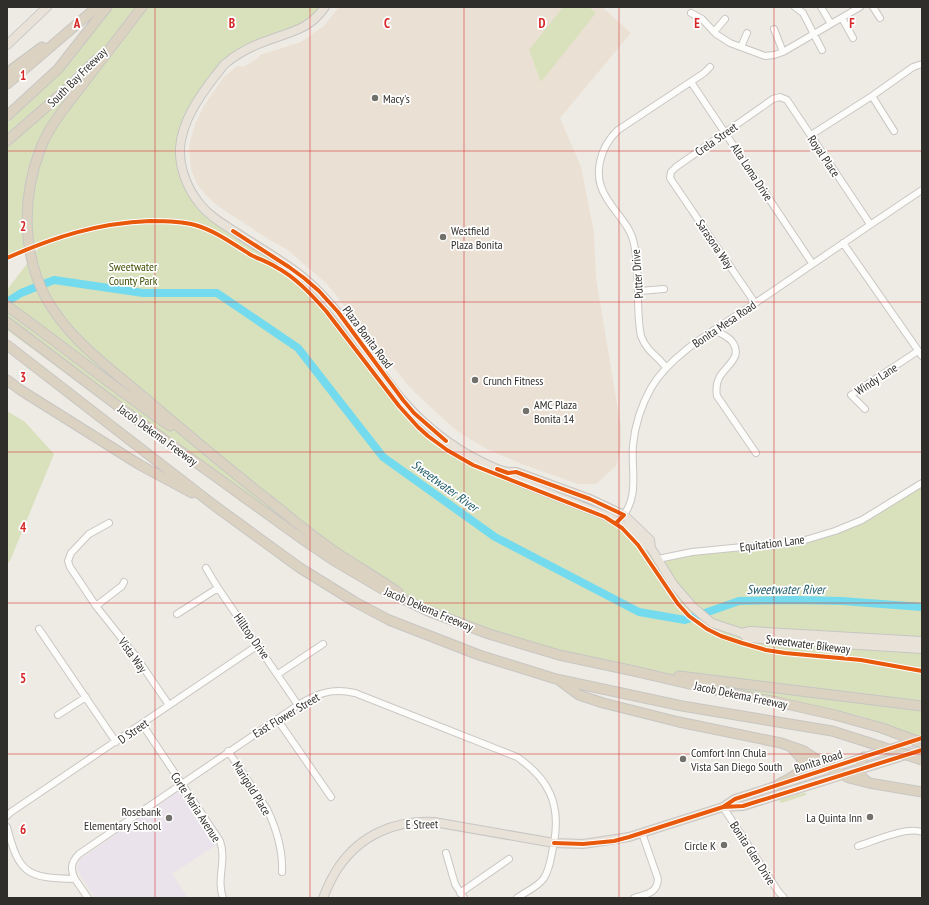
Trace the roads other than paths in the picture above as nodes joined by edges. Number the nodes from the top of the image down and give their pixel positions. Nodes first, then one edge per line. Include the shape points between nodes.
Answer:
1 (47, 7) edge
2 (97, 7) edge
3 (107, 7) edge
4 (142, 7) edge
5 (325, 7) edge
6 (795, 7) edge
7 (821, 7) edge
8 (860, 7) edge
9 (873, 7) edge
10 (691, 13) dead end
11 (842, 18) junction
12 (880, 18) dead end
13 (725, 19) dead end
14 (831, 24) junction
15 (74, 27) junction
16 (774, 29) dead end
17 (714, 32) junction
18 (747, 33) dead end
19 (814, 33) junction
20 (853, 38) dead end
21 (7, 45) edge
22 (741, 47) junction
23 (822, 50) dead end
24 (783, 52) junction
25 (922, 64) edge
26 (710, 67) dead end
27 (7, 73) edge
28 (691, 82) junction
29 (7, 84) edge
30 (872, 96) junction
31 (772, 99) joint
32 (7, 116) edge
33 (894, 131) dead end
34 (726, 132) junction
35 (811, 135) junction
36 (7, 141) edge
37 (674, 184) joint
38 (922, 190) edge
39 (870, 224) junction
40 (843, 243) junction
41 (812, 263) junction
42 (664, 289) dead end
43 (639, 291) junction
44 (755, 303) junction
45 (7, 306) edge
46 (7, 322) edge
47 (715, 330) junction
48 (10, 348) edge
49 (920, 354) edge
50 (666, 368) junction
51 (7, 380) edge
52 (865, 409) dead end
53 (209, 453) junction
54 (756, 453) dead end
55 (508, 473) junction
56 (922, 483) edge
57 (215, 506) junction
58 (624, 515) junction
59 (617, 522) junction
60 (109, 523) dead end
61 (651, 548) junction
62 (658, 559) junction
63 (206, 568) dead end
64 (124, 582) dead end
65 (218, 588) junction
66 (96, 606) junction
67 (428, 611) junction
68 (177, 614) dead end
69 (40, 629) dead end
70 (742, 633) junction
71 (922, 641) edge
72 (323, 644) dead end
73 (258, 645) junction
74 (922, 649) edge
75 (634, 671) junction
76 (278, 674) junction
77 (556, 679) junction
78 (86, 697) junction
79 (169, 705) junction
80 (298, 705) junction
81 (922, 706) edge
82 (58, 715) dead end
83 (277, 719) junction
84 (142, 724) junction
85 (922, 738) edge
86 (116, 742) junction
87 (922, 743) edge
88 (789, 746) junction
89 (922, 750) edge
90 (228, 752) junction
91 (864, 757) junction
92 (922, 760) edge
93 (830, 768) junction
94 (858, 770) junction
95 (843, 776) junction
96 (869, 783) junction
97 (181, 784) junction
98 (779, 784) junction
99 (922, 792) edge
100 (331, 797) dead end
101 (723, 807) junction
102 (7, 816) edge
103 (7, 827) edge
104 (922, 832) edge
105 (642, 833) junction
106 (554, 843) junction
107 (858, 846) dead end
108 (446, 852) dead end
109 (509, 859) dead end
110 (282, 872) dead end
111 (75, 879) junction
112 (462, 895) edge
113 (88, 898) edge
114 (222, 898) edge
115 (322, 898) edge
116 (517, 898) edge
117 (634, 898) edge
118 (784, 898) edge

1 - 21 main road
2 - 15 highway
3 - 32 highway, South Bay Freeway via 58,69
4 - 36 highway, South Bay Freeway via 69,87
4 - 53 highway via 54,122 40,149 29,188 29,243 33,265 42,290 68,330 98,360
5 - 55 main road, Plaza Bonita Road via 315,20 296,32 266,41 242,52 225,64 201,96 184,129 180,159 186,181 199,204 213,218 289,267 319,292 338,312 403,400 438,434 468,455
6 - 19 street via 803,13
7 - 14 street
8 - 11 street
9 - 12 street
10 - 17 street
11 - 14 street
11 - 20 street
13 - 17 street
14 - 19 street
15 - 27 highway
15 - 29 highway
16 - 24 street
17 - 22 street
18 - 22 street
19 - 23 street
19 - 24 street
22 - 24 street via 765,56
25 - 30 street via 913,67
26 - 28 street, Putter Drive
28 - 34 street, Alta Loma Drive
28 - 43 street, Putter Drive via 618,130 606,144 600,160 599,177 603,192 625,224 634,244
30 - 33 street
30 - 35 street
31 - 34 street, Crela Street
31 - 35 street, Royal Place via 780,97 787,100
34 - 37 street, Crela Street via 671,172 670,178
34 - 41 street, Alta Loma Drive
35 - 39 street, Royal Place
37 - 44 street, Sarasona Way
38 - 39 street, Bonita Mesa Road
39 - 40 street, Bonita Mesa Road
40 - 41 street, Bonita Mesa Road
40 - 49 street
41 - 44 street, Bonita Mesa Road
42 - 43 street
43 - 50 street, Putter Drive via 643,341 650,353
44 - 47 street, Bonita Mesa Road
45 - 53 highway via 129,398
46 - 67 highway, Jacob Dekema Freeway via 128,414 333,560 384,590
47 - 50 street, Bonita Mesa Road
47 - 54 street via 729,338 735,349 733,363 717,381 717,396
48 - 57 highway, Jacob Dekema Freeway
49 - 52 street, Windy Lane via 851,395
50 - 58 street, Bonita Mesa Road via 652,387 639,416 633,446 633,495
51 - 57 highway via 140,466
53 - 67 highway via 334,551
55 - 58 main road, Plaza Bonita Road via 516,472 590,499
55 - 59 main road, Plaza Bonita Road via 513,478
56 - 62 street, Equitation Lane via 862,520 805,540 770,546 692,552
57 - 77 highway, Jacob Dekema Freeway via 300,568 354,602 389,620 479,655
58 - 59 street, Bonita Mesa Road
58 - 61 main road, Plaza Bonita Road via 650,540
59 - 61 main road, Plaza Bonita Road
60 - 66 street, Vista Way via 89,534 71,553 68,561
61 - 62 main road, Plaza Bonita Road
62 - 70 main road, Plaza Bonita Road via 673,584 701,615 719,626
63 - 65 street, Hilltop Drive
64 - 66 street
65 - 68 street
65 - 73 street, Hilltop Drive
66 - 79 street, Vista Way via 134,654
67 - 75 highway, Jacob Dekema Freeway via 489,634 559,655
69 - 78 street
70 - 71 main road, Plaza Bonita Road via 749,631
70 - 74 main road, Plaza Bonita Road via 747,638
72 - 76 street
73 - 76 street, Hilltop Drive
73 - 79 street, D Street
75 - 81 highway
75 - 87 highway, Jacob Dekema Freeway, bridge via 834,715 882,728
76 - 80 street, Hilltop Drive
77 - 88 highway via 579,694 603,703
77 - 92 highway, Jacob Dekema Freeway, bridge via 682,706 832,731
78 - 82 street
78 - 86 street
79 - 84 street, D Street
80 - 83 street, East Flower Street
80 - 106 street, East Flower Street via 325,692 355,693 516,757 542,779 554,803 557,820
83 - 90 street, East Flower Street
83 - 100 street
84 - 86 street, D Street
84 - 97 street, Corte Maria Avenue
85 - 91 main road, Bonita Road
86 - 102 street, D Street
88 - 93 highway via 804,751
88 - 98 highway via 802,759 801,768 796,775
89 - 94 main road, Bonita Road
90 - 97 street, East Flower Street
90 - 110 street, Marigold Place via 270,816 279,840
91 - 93 main road, Bonita Road
91 - 94 highway
93 - 95 highway
93 - 98 main road, Bonita Road
94 - 95 main road, Bonita Road
94 - 96 highway
95 - 96 highway
95 - 101 main road, Bonita Road via 743,806
96 - 99 highway
97 - 111 street, East Flower Street via 79,854 71,870
97 - 114 street, Corte Maria Avenue via 221,844
98 - 101 main road, Bonita Road via 735,799
101 - 105 main road, Bonita Road
101 - 118 street, Bonita Glen Drive
103 - 111 street via 17,859 26,870 38,876
104 - 107 street via 905,831
105 - 106 main road, Bonita Road via 614,841
105 - 117 street via 658,879 652,892
106 - 115 main road, E Street via 434,822 400,824 377,833 352,851 337,869
106 - 116 street via 544,879
108 - 112 street via 455,884
109 - 112 street
111 - 113 street

